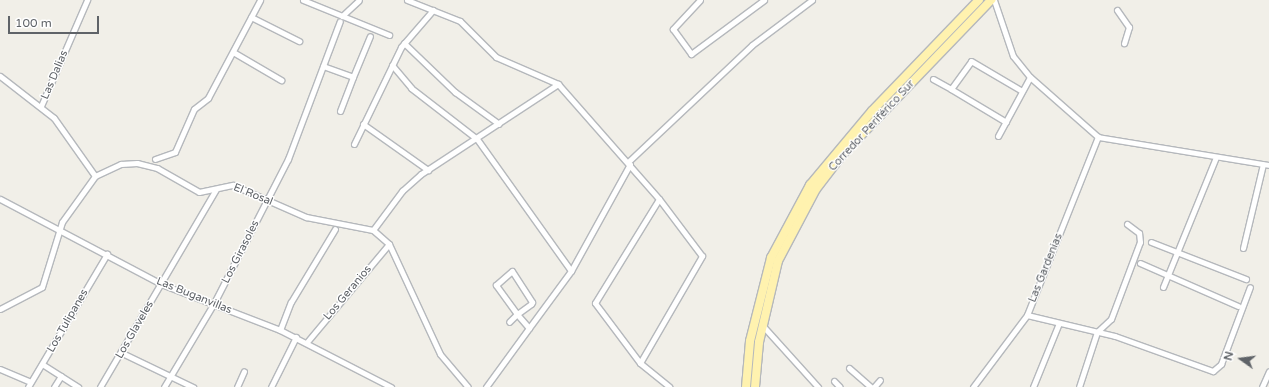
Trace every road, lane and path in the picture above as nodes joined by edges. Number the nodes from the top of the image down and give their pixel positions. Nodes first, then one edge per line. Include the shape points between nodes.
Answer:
1 (86, 0) edge
2 (260, 0) edge
3 (303, 0) edge
4 (359, 0) edge
5 (407, 0) edge
6 (700, 0) edge
7 (764, 0) edge
8 (812, 0) edge
9 (979, 0) edge
10 (993, 0) edge
11 (433, 10) junction
12 (1117, 10) dead end
13 (251, 17) junction
14 (341, 18) junction
15 (389, 35) dead end
16 (370, 36) dead end
17 (299, 41) dead end
18 (1124, 42) dead end
19 (404, 43) junction
20 (232, 52) junction
21 (392, 65) junction
22 (323, 66) junction
23 (0, 76) edge
24 (353, 77) junction
25 (1030, 77) junction
26 (933, 79) dead end
27 (282, 80) dead end
28 (558, 84) junction
29 (951, 89) junction
30 (1022, 91) junction
31 (41, 106) junction
32 (340, 111) dead end
33 (1006, 122) junction
34 (364, 124) junction
35 (499, 124) junction
36 (998, 136) dead end
37 (1098, 138) junction
38 (477, 139) junction
39 (354, 144) dead end
40 (1216, 157) junction
41 (155, 159) dead end
42 (629, 163) junction
43 (1266, 165) edge
44 (428, 170) junction
45 (95, 176) junction
46 (216, 189) junction
47 (0, 199) edge
48 (659, 199) junction
49 (267, 200) junction
50 (1127, 224) dead end
51 (335, 230) dead end
52 (373, 230) junction
53 (58, 232) junction
54 (1151, 242) dead end
55 (389, 244) junction
56 (1243, 248) dead end
57 (1177, 252) junction
58 (107, 254) junction
59 (1140, 263) dead end
60 (571, 271) junction
61 (1167, 276) junction
62 (1246, 279) dead end
63 (161, 284) junction
64 (1163, 286) dead end
65 (1250, 287) dead end
66 (214, 303) junction
67 (1238, 306) dead end
68 (0, 309) edge
69 (517, 314) junction
70 (1027, 315) junction
71 (509, 322) dead end
72 (1059, 323) junction
73 (762, 325) junction
74 (529, 328) junction
75 (280, 330) junction
76 (1097, 332) junction
77 (296, 337) junction
78 (307, 342) junction
79 (122, 353) junction
80 (640, 363) junction
81 (42, 364) junction
82 (849, 368) dead end
83 (0, 369) edge
84 (244, 371) dead end
85 (1269, 371) edge
86 (61, 376) junction
87 (171, 376) junction
88 (880, 380) dead end
89 (834, 381) dead end
90 (29, 385) edge
91 (54, 387) edge
92 (78, 387) edge
93 (100, 387) edge
94 (164, 387) edge
95 (193, 387) edge
96 (237, 387) edge
97 (271, 387) edge
98 (391, 387) edge
99 (468, 387) edge
100 (486, 387) edge
101 (670, 387) edge
102 (746, 387) edge
103 (755, 387) edge
104 (818, 387) edge
105 (840, 387) edge
106 (871, 387) edge
107 (874, 387) edge
108 (973, 387) edge
109 (1033, 387) edge
110 (1079, 387) edge
111 (1262, 387) edge

1 - 31 street, Las Dalias
2 - 13 street
3 - 14 street
4 - 14 street
5 - 11 street
6 - 7 street via 673,29 691,54
8 - 42 street via 752,46
9 - 102 main road, Corredor Periférico Sur via 872,111 810,185 771,258 750,341
10 - 25 street via 1013,56
10 - 73 main road, Corredor Periférico Sur via 853,144 816,189 778,261
11 - 19 street
11 - 28 street via 460,21 496,58
12 - 18 street via 1128,27
13 - 17 street
13 - 20 street
14 - 15 street
14 - 22 street, Los Girasoles
16 - 24 street
19 - 21 street
19 - 35 street via 455,92
20 - 27 street
20 - 41 street via 208,98 194,110 175,152
21 - 34 street
21 - 38 street via 411,88
22 - 24 street
22 - 49 street, Los Girasoles via 288,159
23 - 31 street
24 - 32 street
25 - 30 street
25 - 37 street
26 - 29 street
28 - 35 street
28 - 42 street
29 - 30 street via 971,61
29 - 33 street
30 - 33 street
31 - 45 street
33 - 36 street
34 - 39 street
34 - 44 street
35 - 38 street
37 - 40 street
37 - 70 street, Las Gardenias
38 - 44 street
38 - 60 street
40 - 43 street
40 - 57 street
42 - 48 street
42 - 60 street
43 - 56 street
44 - 52 street via 402,191
45 - 46 street, El Rosal via 121,164 137,163 157,168 190,190 205,193
45 - 53 street
46 - 49 street, El Rosal via 233,186
46 - 63 street, Los Glaveles
47 - 53 street, Las Buganvillas
48 - 80 street via 702,256
48 - 80 street via 594,303
49 - 52 street, El Rosal via 306,217
49 - 66 street, Los Girasoles
50 - 76 street via 1139,232 1140,242 1112,319
51 - 75 street via 291,302
52 - 55 street
53 - 58 street, Las Buganvillas
53 - 68 street via 42,287
54 - 57 street
55 - 78 street, Los Geranios
55 - 99 street via 440,354
57 - 61 street
57 - 62 street
58 - 63 street, Las Buganvillas
58 - 81 street, Los Tulipanes
59 - 61 street
60 - 74 street
61 - 64 street
61 - 67 street
63 - 66 street, Las Buganvillas
63 - 79 street, Los Glaveles
65 - 76 street via 1218,369 1198,368
66 - 75 street, Las Buganvillas
66 - 87 street, Los Girasoles
69 - 69 street via 531,304 532,300 512,272 496,285
69 - 71 street
69 - 74 street
70 - 72 street
70 - 108 street, Las Gardenias
72 - 76 street
72 - 109 street
73 - 103 main road, Corredor Periférico Sur
73 - 104 street
74 - 100 street
75 - 77 street, Las Buganvillas
76 - 110 street
77 - 78 street, Las Buganvillas
77 - 97 street
78 - 98 street, Las Buganvillas
79 - 87 street
79 - 93 street, Los Glaveles
80 - 101 street
81 - 86 street
81 - 90 street, Los Tulipanes
82 - 106 street
83 - 90 street
84 - 96 street
85 - 111 street
86 - 91 street
86 - 92 street
87 - 94 street, Los Girasoles
87 - 95 street
88 - 107 street
89 - 105 street

